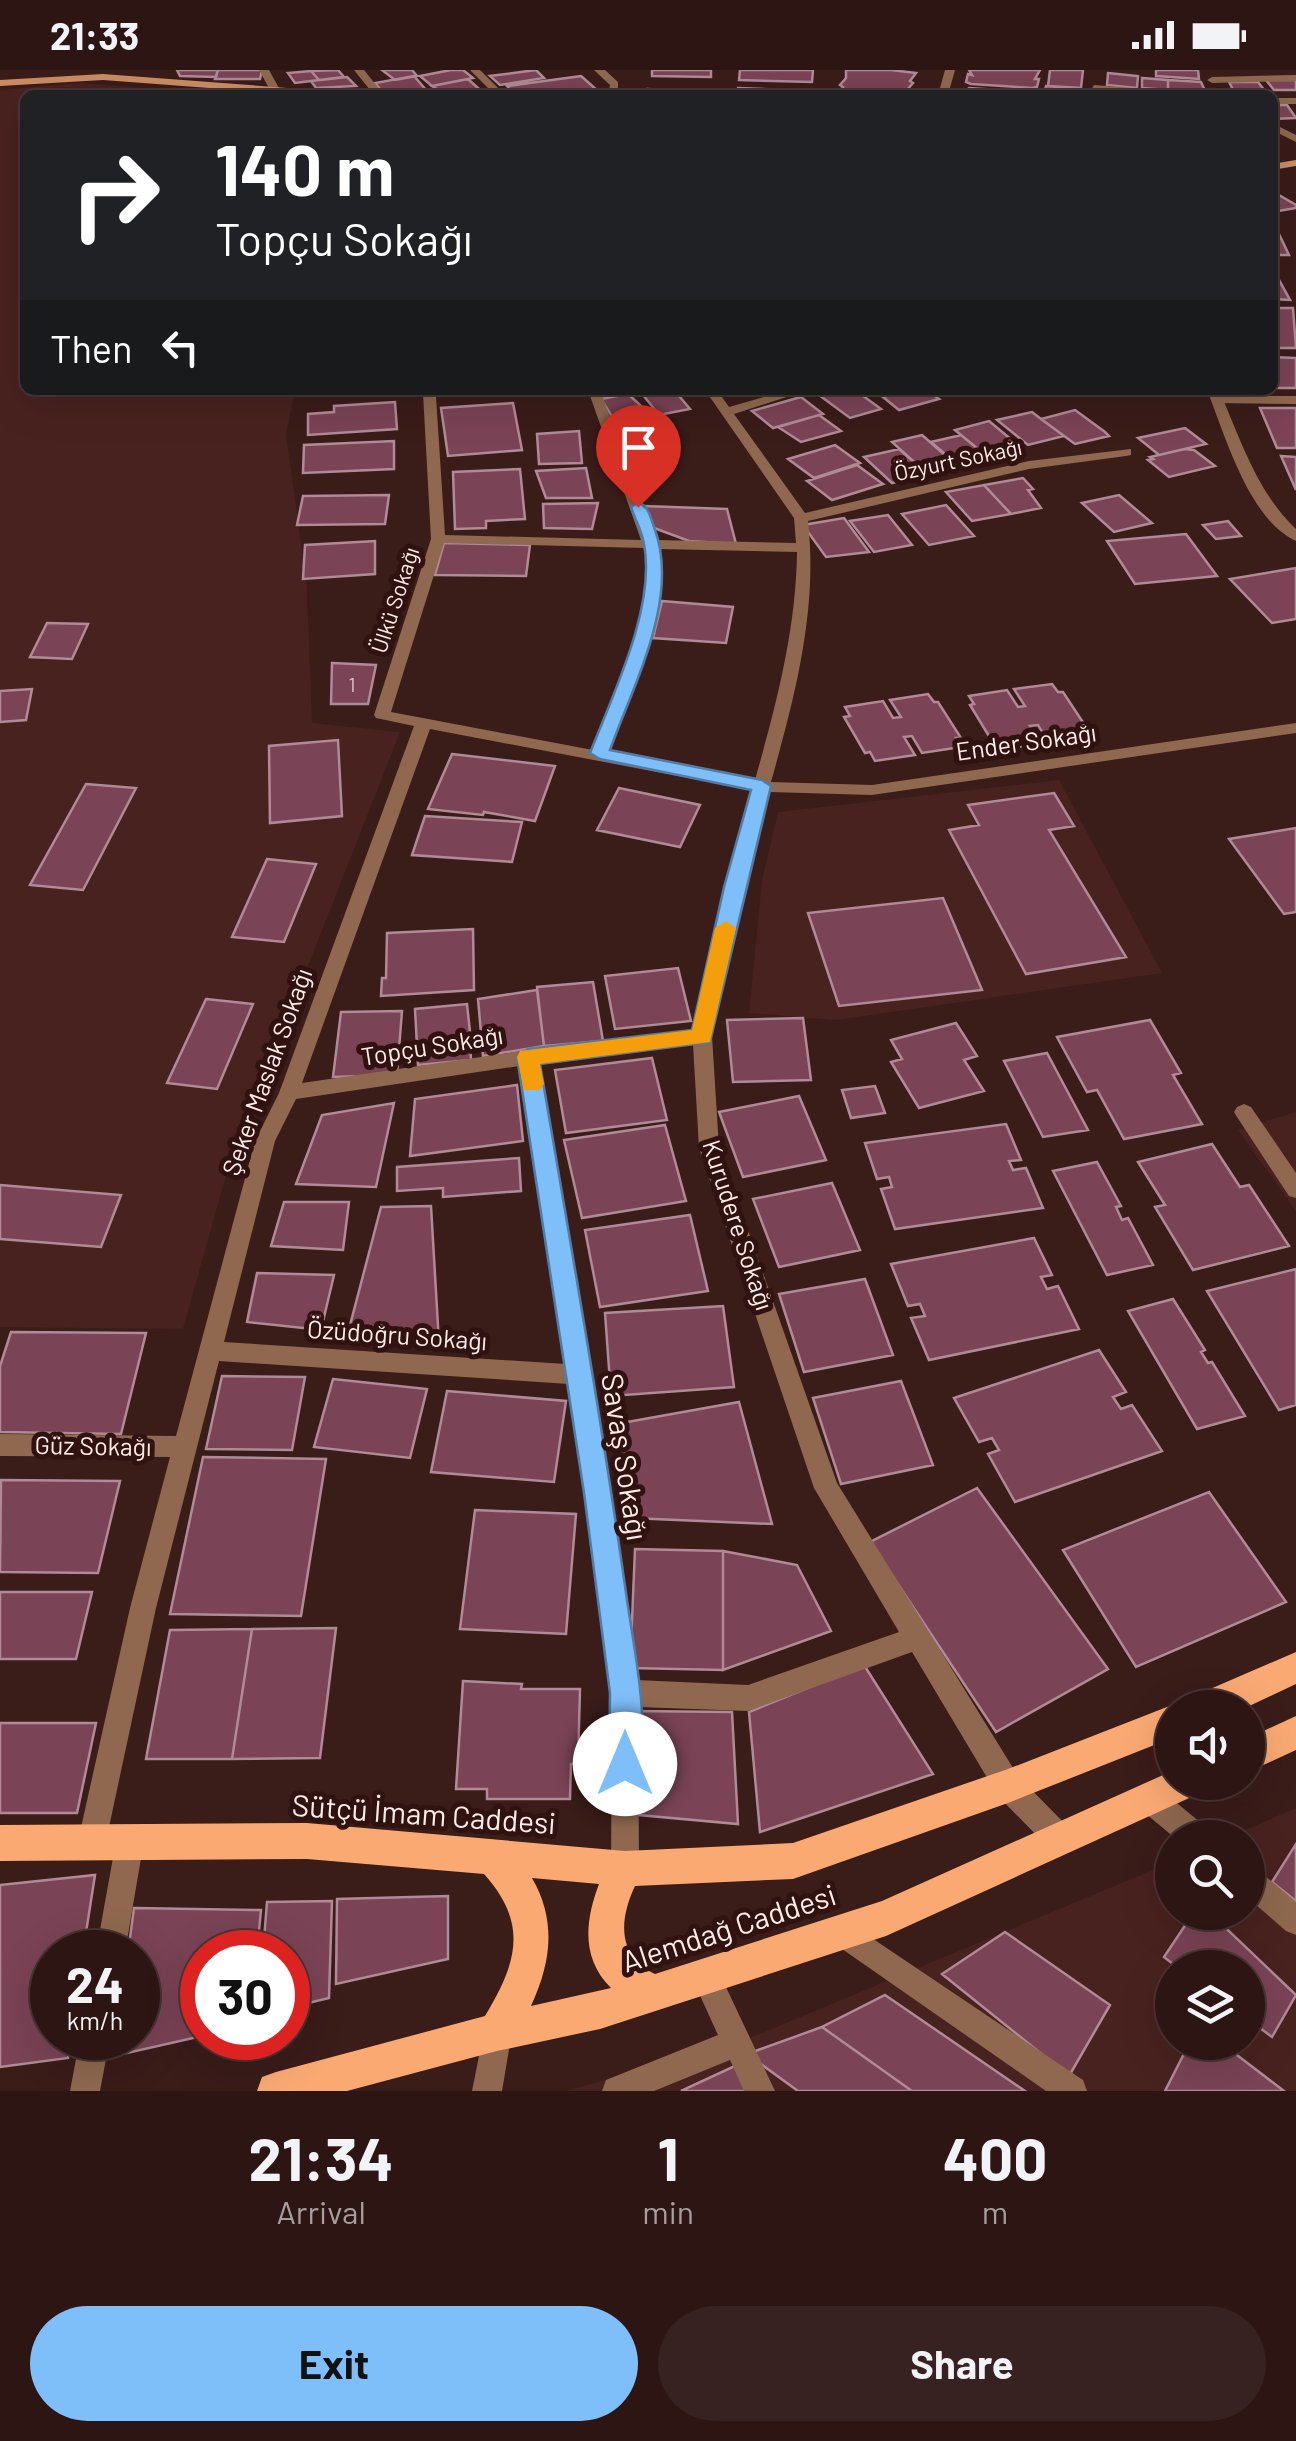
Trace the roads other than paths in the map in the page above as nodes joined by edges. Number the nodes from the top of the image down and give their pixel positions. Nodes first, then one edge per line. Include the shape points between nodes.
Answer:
1 (359, 70) edge
2 (476, 70) edge
3 (599, 70) edge
4 (1210, 75) edge
5 (71, 76) edge
6 (161, 76) edge
7 (1296, 78) edge
8 (0, 83) edge
9 (240, 90) edge
10 (256, 90) edge
11 (374, 90) edge
12 (495, 90) edge
13 (614, 90) edge
14 (428, 395) edge
15 (594, 395) edge
16 (716, 395) edge
17 (785, 395) edge
18 (1215, 395) edge
19 (1296, 400) edge
20 (729, 411) junction
21 (1126, 452) dead end
22 (801, 518) junction
23 (1296, 537) edge
24 (438, 539) junction
25 (652, 542) junction
26 (804, 548) junction
27 (424, 722) junction
28 (1296, 728) edge
29 (600, 753) junction
30 (762, 786) junction
31 (702, 1036) junction
32 (528, 1057) junction
33 (289, 1093) junction
34 (1244, 1112) dead end
35 (1296, 1190) edge
36 (210, 1351) junction
37 (579, 1375) junction
38 (0, 1445) edge
39 (185, 1447) junction
40 (917, 1638) junction
41 (1296, 1668) edge
42 (1246, 1690) edge
43 (625, 1693) junction
44 (1155, 1729) edge
45 (1296, 1734) edge
46 (1265, 1748) edge
47 (1008, 1786) junction
48 (1155, 1796) edge
49 (1150, 1798) junction
50 (1176, 1820) edge
51 (1060, 1839) junction
52 (92, 1841) junction
53 (130, 1841) junction
54 (0, 1843) edge
55 (494, 1858) junction
56 (624, 1869) junction
57 (1265, 1895) edge
58 (1296, 1921) edge
59 (114, 1930) edge
60 (842, 1932) junction
61 (707, 1978) junction
62 (654, 1993) junction
63 (497, 2032) junction
64 (737, 2042) junction
65 (91, 2060) edge
66 (86, 2091) edge
67 (276, 2091) edge
68 (487, 2091) edge
69 (617, 2091) edge
70 (760, 2091) edge
71 (1072, 2091) edge

1 - 11 street
2 - 12 street
3 - 13 street
4 - 7 street
5 - 6 main road
5 - 8 main road
5 - 9 main road
6 - 10 main road
14 - 24 street, Ülkü Sokağı
15 - 25 street
16 - 20 street, Kurudere Sokağı
17 - 20 street
18 - 19 street
18 - 23 street via 1248,481
20 - 22 street, Kurudere Sokağı
21 - 22 street, Özyurt Sokağı via 1030,465
22 - 26 street, Kurudere Sokağı
24 - 25 street
24 - 27 street, Ülkü Sokağı via 382,715
25 - 26 street
25 - 29 street via 655,580 639,648
26 - 30 street, Kurudere Sokağı via 795,653
27 - 29 street
27 - 33 street, Şeker Maslak Sokağı
28 - 30 street, Ender Sokağı via 872,790
29 - 30 street
30 - 31 street, Kurudere Sokağı
31 - 32 street, Topçu Sokağı
31 - 40 street, Kurudere Sokağı via 709,1148 826,1488
32 - 33 street, Topçu Sokağı
32 - 37 street, Savaş Sokağı
33 - 36 street, Şeker Maslak Sokağı via 265,1141
34 - 35 street
36 - 37 street, Özüdoğru Sokağı
36 - 39 street, Şeker Maslak Sokağı
37 - 43 street, Savaş Sokağı
38 - 39 street, Güz Sokağı
39 - 52 street, Şeker Maslak Sokağı
40 - 43 street via 748,1698
40 - 47 street, Kurudere Sokağı
41 - 42 main road
43 - 56 street, Savaş Sokağı
44 - 47 main road
45 - 46 main road
47 - 51 street, Kurudere Sokağı
47 - 56 main road, Sütçü İmam Caddesi via 793,1861
48 - 49 main road, Alemdağ Caddesi
49 - 50 street
49 - 51 main road, Alemdağ Caddesi
51 - 60 main road, Alemdağ Caddesi
52 - 53 main road, Sütçü İmam Caddesi
52 - 54 main road, Sütçü İmam Caddesi
53 - 55 main road, Sütçü İmam Caddesi via 307,1841
53 - 59 street
55 - 56 main road, Sütçü İmam Caddesi
55 - 63 main road via 516,1878 530,1905 534,1934 516,2002
56 - 62 main road via 607,1901 603,1932 612,1962 628,1983
57 - 58 street
60 - 61 main road, Alemdağ Caddesi
60 - 71 street
61 - 62 main road, Alemdağ Caddesi
61 - 64 street
62 - 63 main road, Alemdağ Caddesi
63 - 67 main road, Alemdağ Caddesi
63 - 68 street
64 - 69 street
64 - 70 street
65 - 66 street

